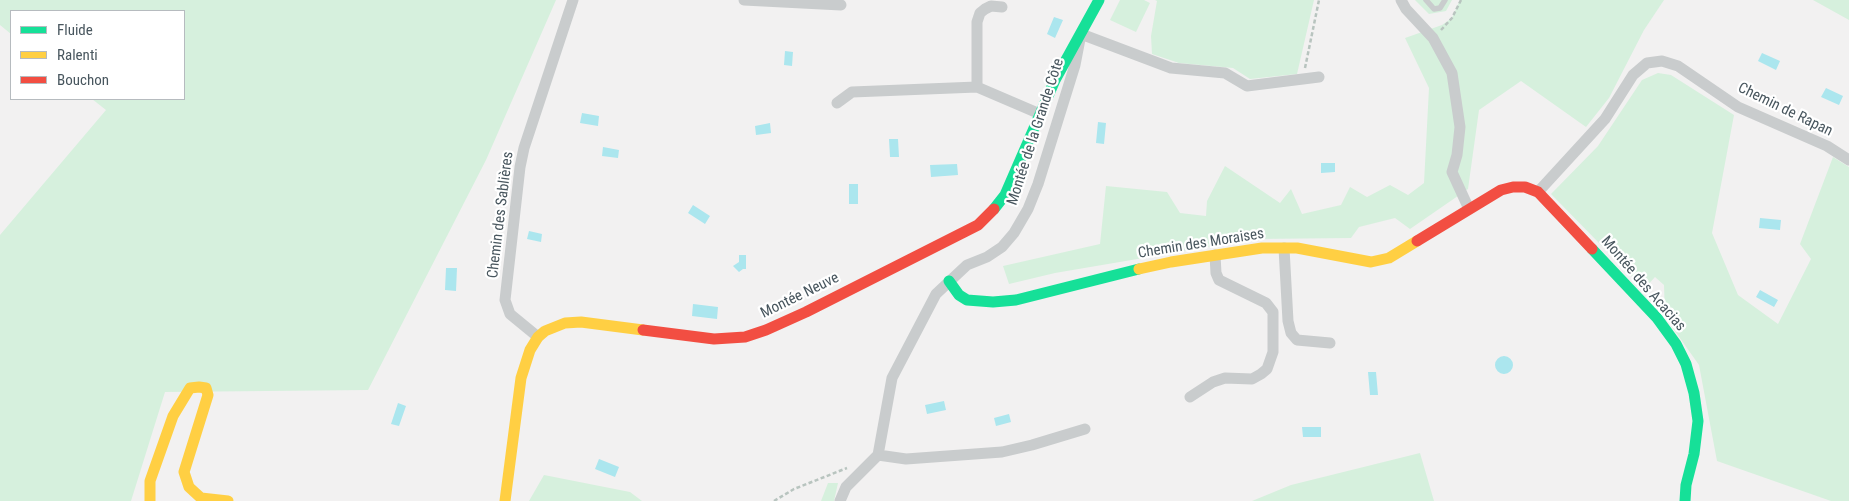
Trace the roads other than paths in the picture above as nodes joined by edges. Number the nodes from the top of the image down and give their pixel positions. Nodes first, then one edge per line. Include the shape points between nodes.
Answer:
1 (573, 0) edge
2 (744, 0) edge
3 (1099, 0) edge
4 (1401, 0) edge
5 (1426, 0) edge
6 (1445, 0) edge
7 (842, 5) dead end
8 (1002, 7) dead end
9 (1081, 34) junction
10 (1319, 77) dead end
11 (977, 87) junction
12 (837, 103) dead end
13 (1040, 114) junction
14 (1849, 160) edge
15 (1538, 192) junction
16 (1469, 209) junction
17 (1284, 248) junction
18 (1215, 255) junction
19 (946, 284) junction
20 (538, 337) junction
21 (1330, 343) dead end
22 (1190, 397) dead end
23 (1085, 429) dead end
24 (878, 455) junction
25 (150, 501) edge
26 (228, 501) edge
27 (505, 501) edge
28 (840, 501) edge
29 (1685, 501) edge

1 - 20 street, Chemin des Sablières via 524,148 505,300 510,314
2 - 7 street
3 - 9 street, Montée Neuve
4 - 16 street via 1433,38 1452,73 1460,127 1452,172
5 - 6 lane via 1434,8 1440,8
8 - 11 street via 984,9 977,22
9 - 10 street via 1171,68 1225,73 1247,86
9 - 13 street, Montée Neuve
9 - 19 street, Montée de la Grande Côte via 1075,65 1028,209 1002,247 967,265
11 - 12 street via 852,92
11 - 13 street
13 - 20 street, Montée Neuve via 1005,195 986,218 966,232 766,330 732,339 714,339 581,322 553,326
14 - 15 street, Chemin de Rapan via 1827,146 1738,107 1678,66 1662,61 1646,63 1633,75 1605,120
15 - 16 street, Chemin des Moraises via 1513,187 1501,190
15 - 29 street, Montée des Acacias via 1657,318 1686,364 1698,421
16 - 17 street, Chemin des Moraises via 1389,258 1371,262
17 - 18 street, Chemin des Moraises
17 - 21 street via 1291,334 1297,340
18 - 19 street, Chemin des Moraises via 1112,275 1016,300 967,300
18 - 22 street via 1219,280 1266,303 1273,312 1273,352 1267,368 1252,379 1225,378
19 - 24 street, Montée de la Grande Côte via 936,294 892,378
20 - 27 street via 521,378
23 - 24 street via 1002,452 906,459
24 - 28 street via 846,487
25 - 26 street via 150,481 173,416 190,388 198,387 206,388 208,395 184,472 189,487 201,498

